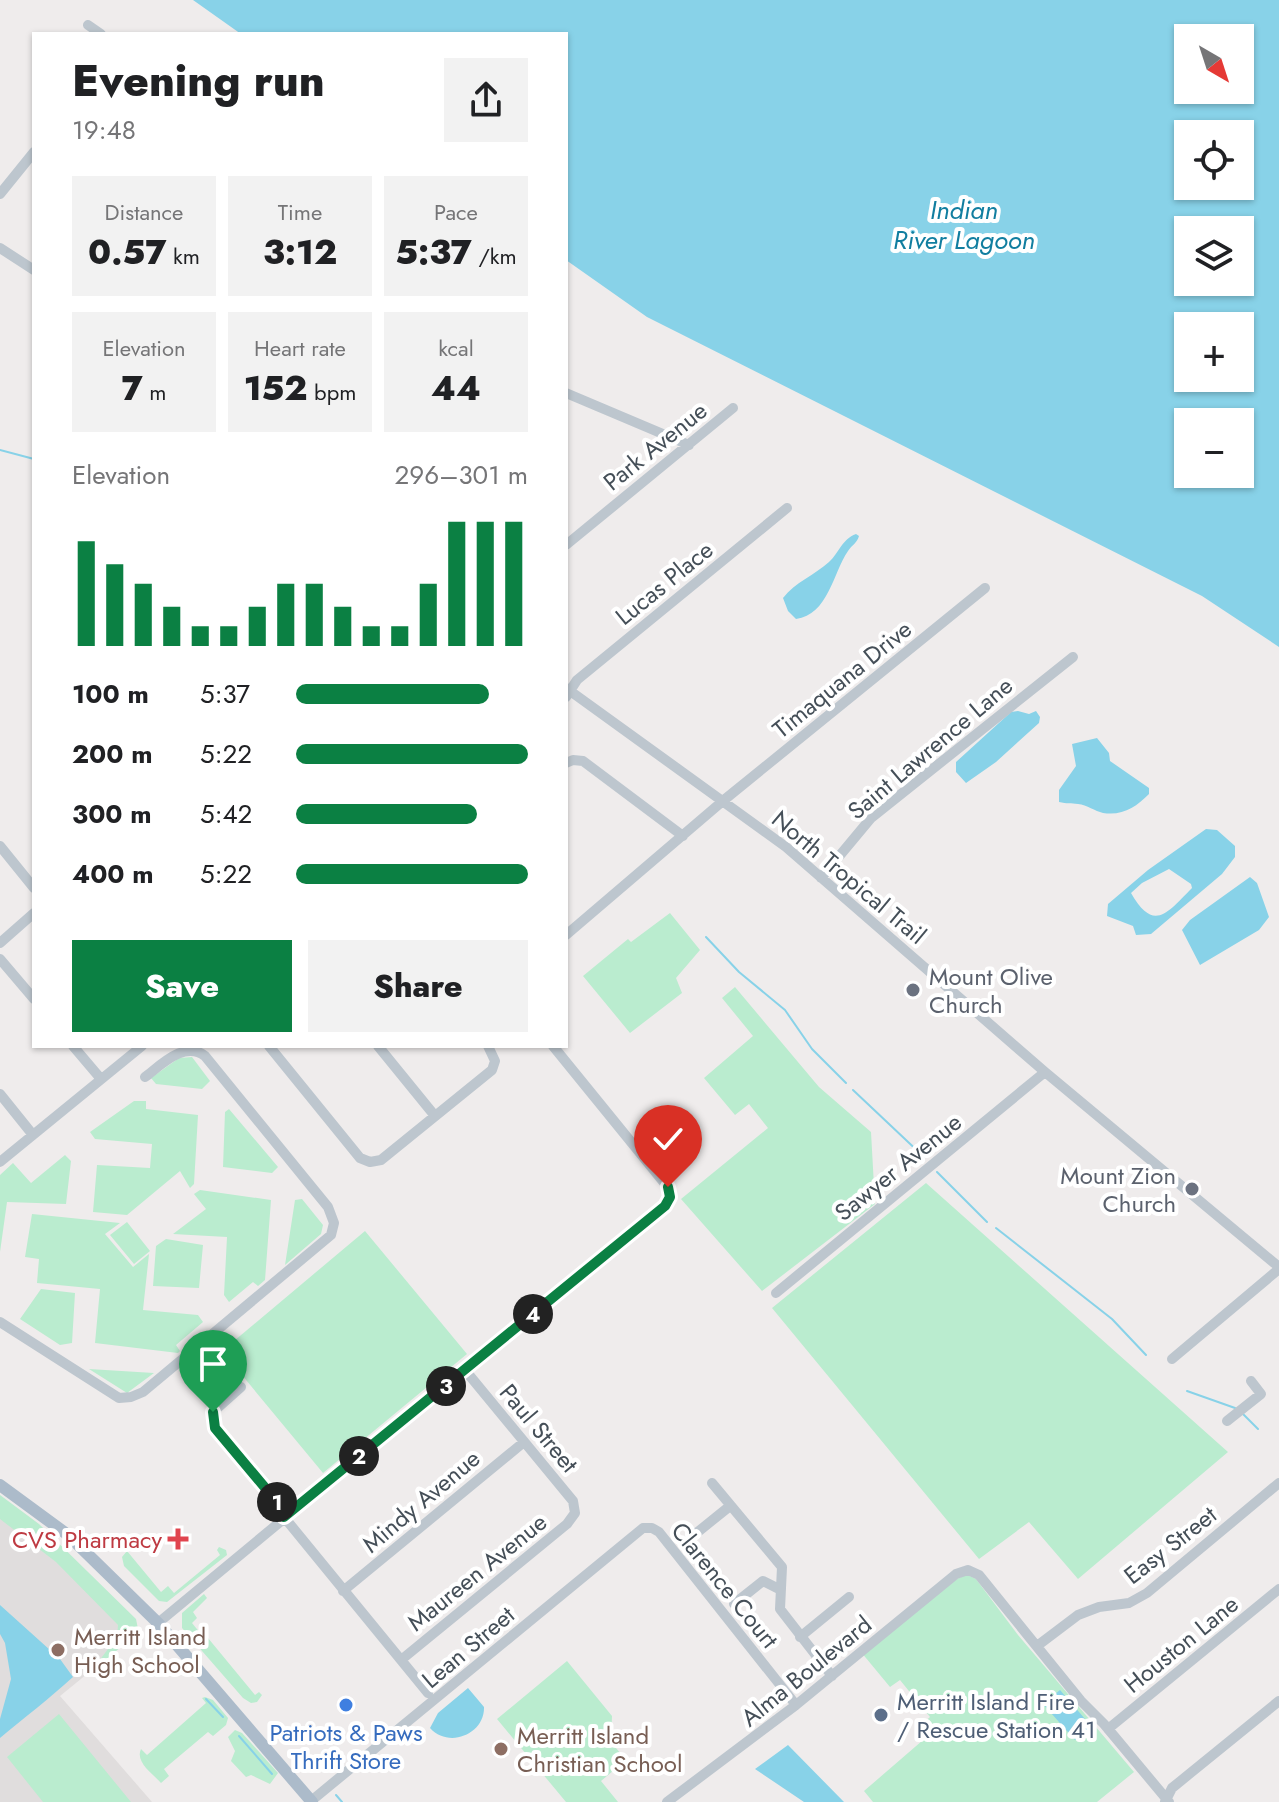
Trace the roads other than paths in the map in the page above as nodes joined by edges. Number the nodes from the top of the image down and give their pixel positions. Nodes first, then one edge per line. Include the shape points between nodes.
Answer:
1 (88, 25) dead end
2 (98, 32) edge
3 (32, 154) edge
4 (0, 194) edge
5 (0, 248) edge
6 (32, 269) edge
7 (568, 394) edge
8 (733, 408) dead end
9 (689, 445) junction
10 (787, 508) dead end
11 (568, 543) edge
12 (985, 588) dead end
13 (1073, 657) dead end
14 (568, 691) edge
15 (568, 693) edge
16 (568, 762) edge
17 (724, 800) junction
18 (683, 836) junction
19 (0, 846) edge
20 (821, 878) junction
21 (32, 886) edge
22 (32, 915) edge
23 (568, 933) edge
24 (0, 943) edge
25 (0, 959) edge
26 (32, 997) edge
27 (75, 1048) edge
28 (140, 1048) edge
29 (271, 1048) edge
30 (380, 1048) edge
31 (489, 1048) edge
32 (555, 1048) edge
33 (1045, 1072) junction
34 (145, 1077) dead end
35 (101, 1079) junction
36 (0, 1094) edge
37 (435, 1116) junction
38 (33, 1135) junction
39 (0, 1162) edge
40 (1279, 1268) edge
41 (776, 1293) dead end
42 (1, 1326) edge
43 (1172, 1359) dead end
44 (465, 1370) junction
45 (1251, 1381) dead end
46 (241, 1387) dead end
47 (1227, 1421) dead end
48 (524, 1442) junction
49 (712, 1483) dead end
50 (1279, 1483) edge
51 (0, 1485) edge
52 (730, 1506) junction
53 (575, 1513) joint
54 (284, 1517) junction
55 (652, 1528) joint
56 (684, 1543) dead end
57 (779, 1589) junction
58 (1279, 1589) edge
59 (343, 1591) junction
60 (849, 1597) dead end
61 (734, 1604) dead end
62 (158, 1623) junction
63 (800, 1637) junction
64 (1037, 1646) junction
65 (401, 1660) junction
66 (832, 1676) junction
67 (428, 1693) dead end
68 (1279, 1701) edge
69 (796, 1705) junction
70 (1108, 1729) junction
71 (308, 1801) edge
72 (1167, 1801) edge
73 (667, 1802) edge

1 - 2 street
3 - 4 street
5 - 6 street
7 - 9 street
8 - 9 street, Park Avenue
9 - 11 street, Park Avenue
10 - 14 street, Lucas Place
12 - 17 street, Timaquana Drive
13 - 20 street, Saint Lawrence Lane via 871,818
15 - 17 street, North Tropical Trail
16 - 18 street via 583,761
17 - 18 street, Timaquana Drive
17 - 20 street, North Tropical Trail
18 - 23 street, Timaquana Drive
19 - 21 street
20 - 33 street, North Tropical Trail
22 - 24 street
25 - 26 street
27 - 35 street
28 - 35 street
29 - 37 street via 360,1158 381,1160
30 - 37 street
31 - 37 street via 495,1061 492,1070
32 - 44 street via 666,1185 670,1197
33 - 40 street, North Tropical Trail
33 - 41 street, Sawyer Avenue
34 - 42 street via 183,1052 205,1056 328,1207 334,1223 331,1235 135,1396 119,1398
35 - 38 street
36 - 38 street
38 - 39 street
40 - 43 street
44 - 48 street, Paul Street
44 - 54 street
45 - 47 street via 1261,1394
46 - 54 street via 216,1408 213,1423
48 - 53 street, Paul Street via 573,1501
48 - 59 street, Mindy Avenue
49 - 52 street
50 - 64 street, Easy Street via 1147,1593 1129,1603 1078,1615
51 - 62 main road via 68,1535
52 - 56 street
52 - 57 street via 782,1567
53 - 65 street, Maureen Avenue
54 - 59 street
54 - 62 street
55 - 69 street, Clarence Court
55 - 71 street, Lean Street via 643,1528
57 - 61 street via 763,1581
57 - 63 street via 780,1609
58 - 70 street, Houston Lane
59 - 65 street
60 - 63 street
62 - 71 main road
63 - 66 street
64 - 66 street, Alma Boulevard via 979,1575 968,1570 956,1574
64 - 70 street
65 - 67 street
66 - 69 street, Alma Boulevard
68 - 72 street via 1172,1788
69 - 73 street, Alma Boulevard
70 - 72 street

